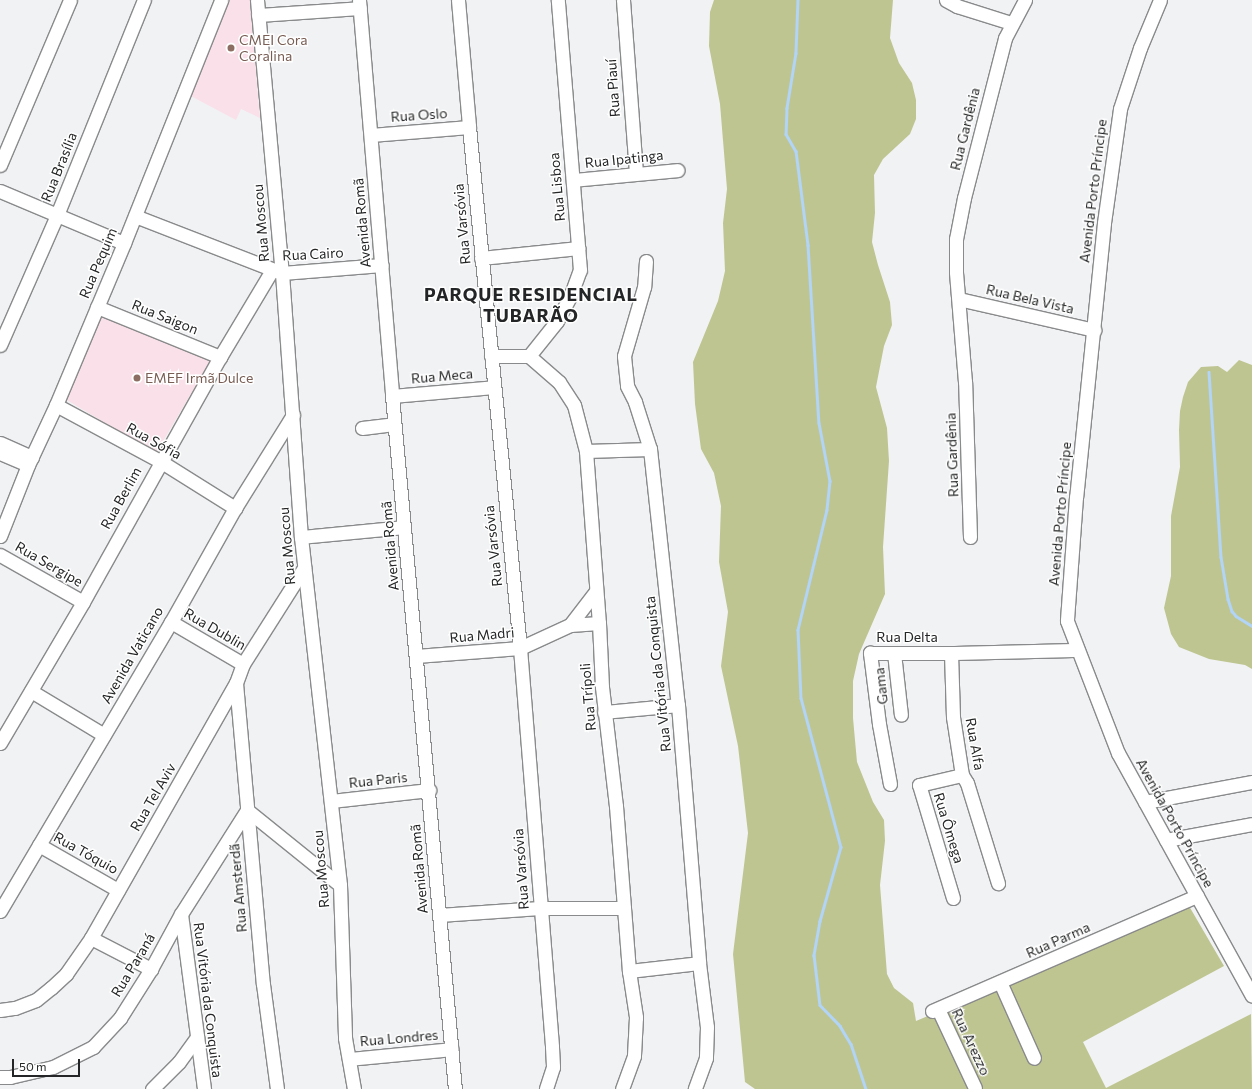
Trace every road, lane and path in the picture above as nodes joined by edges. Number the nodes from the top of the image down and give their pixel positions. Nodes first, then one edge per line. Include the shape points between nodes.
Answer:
1 (70, 0) edge
2 (144, 0) edge
3 (221, 0) edge
4 (257, 0) edge
5 (458, 0) edge
6 (558, 0) edge
7 (623, 0) edge
8 (946, 0) edge
9 (1025, 0) edge
10 (1160, 0) edge
11 (359, 4) edge
12 (258, 15) junction
13 (1011, 23) junction
14 (469, 127) junction
15 (371, 135) junction
16 (0, 165) edge
17 (678, 170) dead end
18 (636, 173) junction
19 (572, 180) junction
20 (0, 191) edge
21 (57, 215) junction
22 (135, 216) junction
23 (124, 243) junction
24 (578, 248) junction
25 (481, 258) junction
26 (646, 261) dead end
27 (382, 265) junction
28 (277, 272) junction
29 (959, 299) junction
30 (97, 307) junction
31 (1094, 330) junction
32 (0, 345) edge
33 (491, 356) junction
34 (529, 356) junction
35 (220, 357) junction
36 (494, 387) junction
37 (392, 396) junction
38 (56, 405) junction
39 (293, 415) junction
40 (394, 424) junction
41 (362, 428) dead end
42 (0, 443) edge
43 (650, 449) junction
44 (586, 451) junction
45 (0, 453) edge
46 (30, 461) junction
47 (160, 461) junction
48 (235, 508) junction
49 (404, 528) junction
50 (0, 536) edge
51 (301, 536) junction
52 (970, 537) dead end
53 (0, 555) edge
54 (304, 568) junction
55 (596, 591) junction
56 (83, 602) junction
57 (171, 622) junction
58 (599, 623) junction
59 (570, 625) junction
60 (520, 648) junction
61 (1077, 650) junction
62 (894, 653) junction
63 (951, 653) junction
64 (416, 656) junction
65 (243, 664) junction
66 (236, 684) junction
67 (31, 691) junction
68 (678, 705) junction
69 (604, 712) junction
70 (900, 715) dead end
71 (104, 735) junction
72 (0, 743) edge
73 (962, 775) junction
74 (1252, 782) edge
75 (890, 784) dead end
76 (429, 790) junction
77 (331, 801) junction
78 (1144, 802) junction
79 (247, 810) junction
80 (1252, 824) edge
81 (1166, 840) junction
82 (39, 845) junction
83 (998, 883) dead end
84 (340, 885) junction
85 (118, 890) junction
86 (1196, 896) junction
87 (953, 898) dead end
88 (540, 908) junction
89 (624, 908) junction
90 (0, 912) edge
91 (182, 914) junction
92 (439, 915) junction
93 (91, 938) junction
94 (699, 962) junction
95 (151, 969) junction
96 (630, 971) junction
97 (1000, 982) junction
98 (1252, 996) edge
99 (0, 1010) edge
100 (935, 1010) joint
101 (197, 1037) junction
102 (452, 1049) junction
103 (1034, 1058) dead end
104 (349, 1059) junction
105 (0, 1077) edge
106 (975, 1088) dead end
107 (152, 1089) edge
108 (204, 1089) edge
109 (277, 1089) edge
110 (354, 1089) edge
111 (455, 1089) edge
112 (546, 1089) edge
113 (622, 1089) edge
114 (695, 1089) edge

1 - 16 street
2 - 21 street, Rua Brasília
3 - 22 street, Rua Pequim
4 - 12 street, Rua Moscou
5 - 14 street, Rua Varsóvia
6 - 19 street, Rua Lisboa
7 - 18 street, Rua Piauí
8 - 13 street
9 - 13 street, Rua Gardênia
10 - 31 street, Avenida Porto Príncipe via 1140,48 1120,109 1104,224
11 - 12 street
11 - 15 street, Avenida Romã
12 - 28 street, Rua Moscou
13 - 29 street, Rua Gardênia via 1003,45 964,198 956,239
14 - 15 street, Rua Oslo
14 - 25 street, Rua Varsóvia
15 - 27 street, Avenida Romã
17 - 18 street, Rua Ipatinga
18 - 19 street, Rua Ipatinga
19 - 24 street, Rua Lisboa
20 - 21 street
21 - 23 street
21 - 32 street, Rua Brasília
22 - 23 street, Rua Pequim
22 - 28 street, Rua Cairo
23 - 30 street, Rua Pequim
24 - 25 street
24 - 34 street, Rua Lisboa via 580,270 570,297 557,321
25 - 33 street, Rua Varsóvia
26 - 43 street, Rua Vitória da Conquista via 644,286 624,356 627,386 635,402
27 - 28 street, Rua Cairo
27 - 37 street, Avenida Romã
28 - 35 street, Rua Berlim
28 - 39 street, Rua Moscou
29 - 31 street, Rua Bela Vista
29 - 52 street, Rua Gardênia via 965,382
30 - 35 street, Rua Saigon
30 - 38 street, Rua Pequim
31 - 61 street, Avenida Porto Príncipe via 1076,497 1067,621
33 - 34 street
33 - 36 street, Rua Varsóvia
34 - 44 street, Rua Trípoli via 559,382 574,405
35 - 47 street, Rua Berlim
36 - 37 street, Rua Meca
36 - 60 street, Rua Varsóvia
37 - 40 street, Avenida Romã
38 - 46 street, Rua Pequim
38 - 47 street, Rua Sófia
39 - 48 street, Avenida Vaticano
39 - 51 street, Rua Moscou
40 - 41 street
40 - 49 street, Avenida Romã
42 - 46 street
43 - 44 street
43 - 68 street, Rua Vitória da Conquista
44 - 55 street, Rua Trípoli
45 - 46 street
46 - 50 street, Rua Pequim
47 - 48 street, Rua Sófia
47 - 56 street, Rua Berlim
48 - 57 street, Avenida Vaticano
49 - 51 street
49 - 64 street, Avenida Romã
51 - 54 street, Rua Moscou
53 - 56 street, Rua Sergipe
54 - 65 street, Rua Tel Aviv
54 - 77 street, Rua Moscou
55 - 58 street, Rua Trípoli
55 - 59 street, Rua Madri
56 - 67 street, Rua Berlim
57 - 65 street, Rua Dublin
57 - 71 street, Avenida Vaticano
58 - 59 street, Rua Madri
58 - 69 street, Rua Trípoli
59 - 60 street, Rua Madri
60 - 64 street, Rua Madri
60 - 88 street, Rua Varsóvia
61 - 63 street, Rua Delta
61 - 78 street, Avenida Porto Príncipe via 1118,753
62 - 63 street, Rua Delta
62 - 70 street, Gama
62 - 75 street, Rua Delta via 870,653
63 - 73 street, Rua Alfa via 953,717
64 - 76 street, Avenida Romã
65 - 66 street, Rua Tel Aviv
66 - 79 street, Rua Amsterdã
66 - 85 street, Rua Tel Aviv
67 - 71 street
67 - 72 street, Rua Berlim
68 - 69 street
68 - 94 street, Rua Vitória da Conquista
69 - 89 street, Rua Trípoli via 616,806
71 - 82 street, Avenida Vaticano
73 - 83 street, Rua Alfa via 967,783
73 - 87 street, Rua Ômega via 919,785
74 - 78 street
76 - 77 street, Rua Paris
76 - 92 street, Avenida Romã
77 - 84 street, Rua Moscou
78 - 81 street, Avenida Porto Príncipe
79 - 84 street
79 - 91 street, Rua Paraná
79 - 109 street, Rua Amsterdã via 263,984
80 - 81 street
81 - 86 street, Avenida Porto Príncipe
82 - 85 street, Rua Tóquio
82 - 90 street, Avenida Vaticano
84 - 104 street, Rua Moscou via 345,1038
85 - 93 street, Rua Tel Aviv
86 - 97 street, Rua Parma
86 - 98 street, Avenida Porto Príncipe
88 - 89 street
88 - 92 street
88 - 112 street, Rua Varsóvia via 553,1066
89 - 96 street, Rua Trípoli
91 - 95 street, Rua Paraná
91 - 101 street, Rua Vitória da Conquista
92 - 102 street, Avenida Romã
93 - 95 street
93 - 99 street, Rua Tel Aviv via 66,974 36,1000 15,1008
94 - 96 street
94 - 114 street, Rua Vitória da Conquista via 707,1026 706,1058
95 - 105 street, Rua Paraná via 120,1018 93,1047 53,1067
96 - 113 street, Rua Trípoli via 636,1017 634,1056
97 - 100 street, Rua Parma
97 - 103 street
100 - 106 street, Rua Arezzo
101 - 107 street via 179,1062
101 - 108 street, Rua Vitória da Conquista
102 - 104 street, Rua Londres
102 - 111 street, Avenida Romã
104 - 110 street, Rua Moscou

